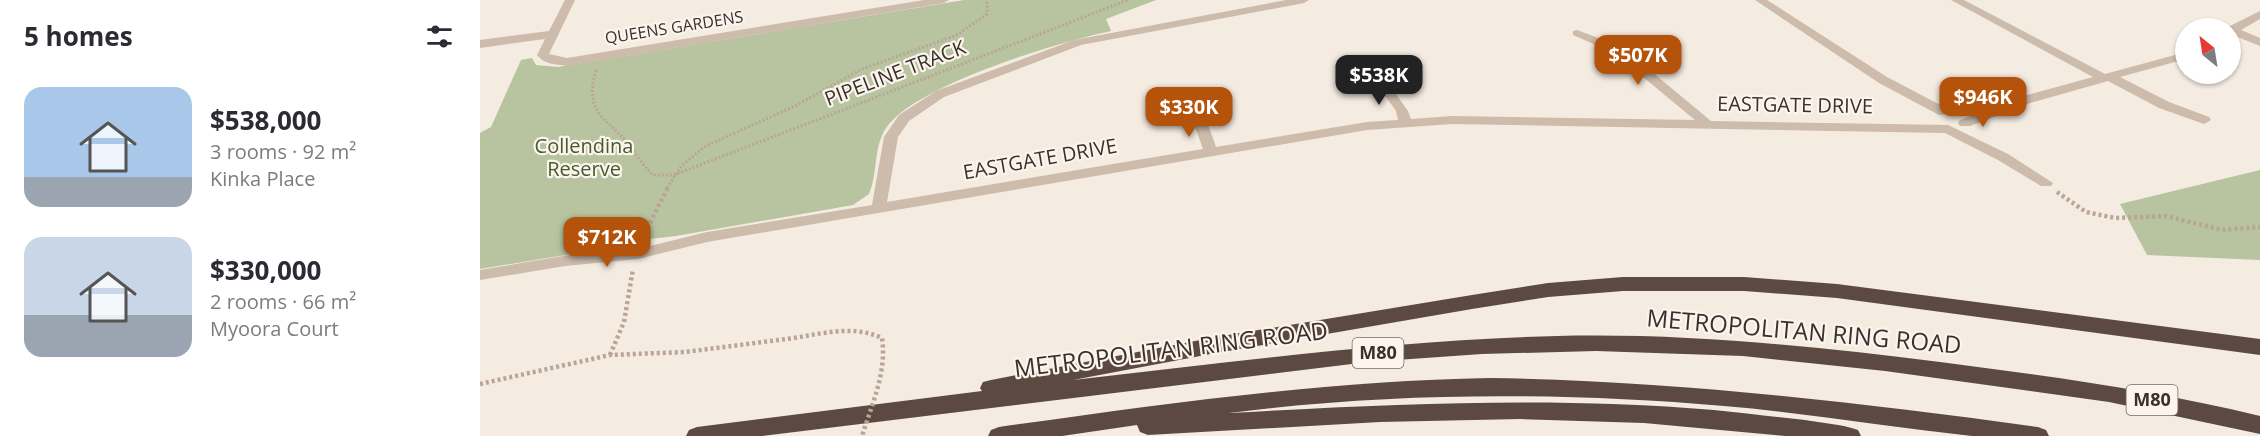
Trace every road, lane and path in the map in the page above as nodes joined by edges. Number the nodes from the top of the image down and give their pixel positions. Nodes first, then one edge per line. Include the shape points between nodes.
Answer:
1 (570, 0) edge
2 (944, 0) edge
3 (987, 0) edge
4 (1128, 0) edge
5 (1304, 0) edge
6 (1760, 0) edge
7 (1956, 0) edge
8 (2260, 14) edge
9 (2241, 24) edge
10 (554, 32) junction
11 (1577, 33) dead end
12 (2241, 34) edge
13 (2260, 42) edge
14 (480, 44) edge
15 (601, 56) junction
16 (2175, 58) edge
17 (1377, 76) dead end
18 (2107, 78) junction
19 (1883, 80) junction
20 (2025, 100) junction
21 (1945, 112) junction
22 (1197, 113) dead end
23 (1930, 118) junction
24 (2204, 120) dead end
25 (1406, 123) junction
26 (1707, 124) junction
27 (1966, 124) junction
28 (1884, 128) junction
29 (1947, 129) junction
30 (1210, 151) junction
31 (2003, 157) junction
32 (674, 175) junction
33 (2046, 183) joint
34 (879, 208) junction
35 (2260, 226) edge
36 (640, 248) junction
37 (480, 275) edge
38 (2260, 347) edge
39 (610, 355) junction
40 (480, 384) edge
41 (842, 416) junction
42 (2260, 425) edge
43 (1010, 435) edge
44 (697, 436) edge
45 (862, 436) edge
46 (1850, 436) edge
47 (2038, 436) edge

1 - 10 street, QUEENS GARDENS
2 - 15 street, QUEENS GARDENS
3 - 32 path via 987,14 957,35 862,69 795,106 725,136 692,156
4 - 32 path, PIPELINE TRACK
5 - 34 street via 1078,42 940,93 904,118 891,137
6 - 19 street
7 - 18 street
8 - 9 street
10 - 14 street
10 - 15 street, QUEENS GARDENS via 543,55 548,60 567,62
11 - 26 street via 1618,50
12 - 13 street
15 - 32 path via 594,77 598,115 627,142 653,175
16 - 18 street
17 - 25 street
18 - 20 street
18 - 24 street
19 - 21 street
19 - 23 street
20 - 21 street, EASTGATE DRIVE
20 - 27 street
21 - 23 street, EASTGATE DRIVE via 1934,113
21 - 27 street
22 - 30 street
23 - 28 street, EASTGATE DRIVE
23 - 29 street
25 - 26 street, EASTGATE DRIVE via 1464,120
25 - 30 street, EASTGATE DRIVE via 1334,130
26 - 28 street, EASTGATE DRIVE
27 - 29 street via 1958,130
27 - 31 street
28 - 29 street, EASTGATE DRIVE
29 - 31 street
30 - 34 street, EASTGATE DRIVE
31 - 33 street
32 - 36 path
33 - 35 path via 2086,212 2115,218 2166,216 2222,230
34 - 36 street, EASTGATE DRIVE
36 - 37 street, EASTGATE DRIVE
36 - 39 path via 624,322
38 - 41 highway via 1837,291 1702,282 1623,284 1460,303
39 - 40 path
39 - 45 path, bridge via 685,352 873,332 882,338 885,350
41 - 42 highway, METROPOLITAN RING ROAD / M80 via 1368,354 1446,348 1673,344 1971,373 2115,393
41 - 44 highway, METROPOLITAN RING ROAD / M80
43 - 46 highway via 1414,411 1522,410 1620,412
43 - 47 highway via 1325,393 1501,387 1608,389 1759,400

